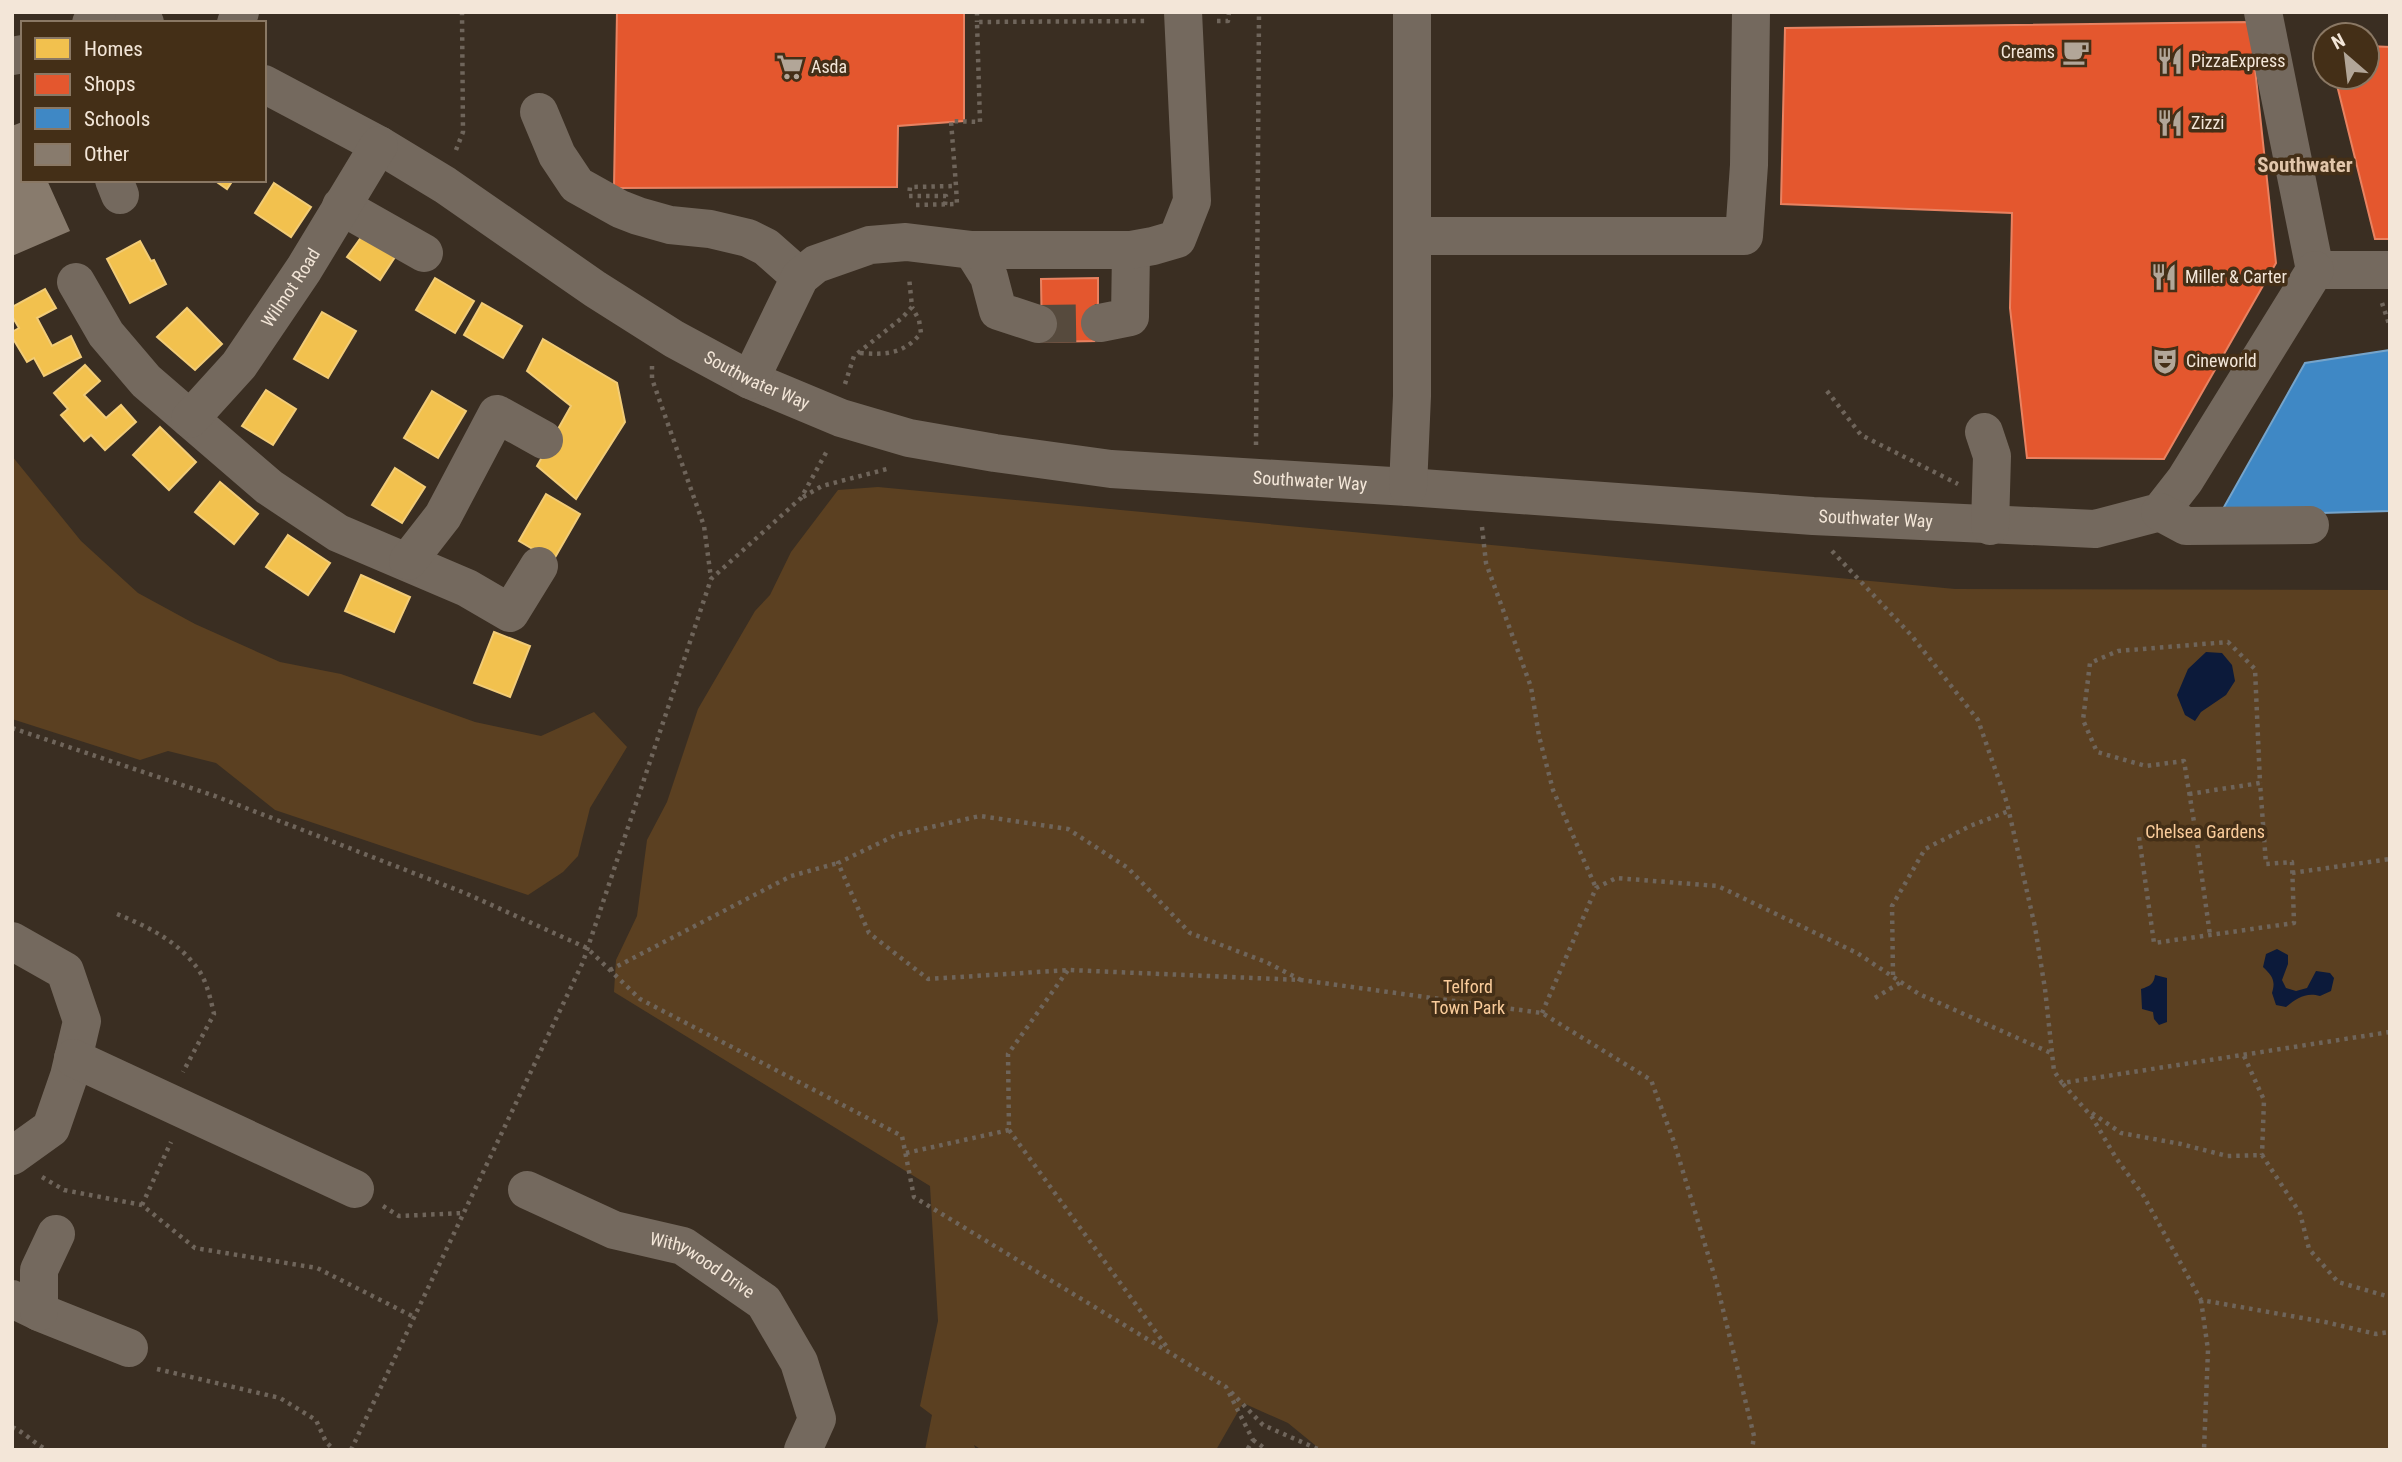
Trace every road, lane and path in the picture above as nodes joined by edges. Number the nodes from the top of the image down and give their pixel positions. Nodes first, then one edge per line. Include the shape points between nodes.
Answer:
1 (124, 12) edge
2 (461, 12) edge
3 (977, 12) edge
4 (1229, 12) edge
5 (1259, 12) edge
6 (1412, 12) edge
7 (1751, 12) edge
8 (2263, 12) edge
9 (1182, 17) edge
10 (141, 21) edge
11 (977, 22) junction
12 (266, 85) edge
13 (539, 112) dead end
14 (379, 145) junction
15 (445, 185) junction
16 (956, 186) junction
17 (341, 206) junction
18 (1412, 236) junction
19 (972, 250) junction
20 (1131, 250) junction
21 (424, 253) dead end
22 (2315, 270) junction
23 (2390, 270) edge
24 (800, 276) junction
25 (76, 282) dead end
26 (912, 307) dead end
27 (902, 318) dead end
28 (1100, 323) tunnel mouth
29 (1038, 324) tunnel mouth
30 (654, 326) junction
31 (859, 353) junction
32 (750, 380) junction
33 (1827, 391) dead end
34 (841, 418) junction
35 (190, 419) junction
36 (1984, 432) dead end
37 (544, 440) dead end
38 (896, 467) dead end
39 (1256, 477) junction
40 (1408, 487) junction
41 (801, 498) junction
42 (1991, 501) junction
43 (2160, 512) junction
44 (2310, 525) dead end
45 (1482, 526) dead end
46 (1832, 551) dead end
47 (408, 561) junction
48 (539, 566) dead end
49 (711, 579) junction
50 (12, 728) edge
51 (2260, 783) junction
52 (2189, 794) junction
53 (2009, 811) junction
54 (2195, 828) junction
55 (2390, 859) edge
56 (838, 863) junction
57 (2292, 873) junction
58 (1596, 888) junction
59 (117, 914) dead end
60 (2210, 935) junction
61 (12, 941) edge
62 (587, 948) junction
63 (610, 970) junction
64 (1069, 970) junction
65 (1892, 976) junction
66 (1301, 980) junction
67 (1901, 982) junction
68 (1875, 998) dead end
69 (1542, 1013) junction
70 (2390, 1032) edge
71 (2051, 1053) junction
72 (2244, 1056) junction
73 (73, 1058) junction
74 (2062, 1083) junction
75 (182, 1096) junction
76 (2085, 1109) junction
77 (1009, 1130) junction
78 (906, 1153) junction
79 (2262, 1155) junction
80 (23, 1164) edge
81 (355, 1189) joint
82 (527, 1190) dead end
83 (142, 1205) junction
84 (464, 1213) junction
85 (57, 1234) dead end
86 (2390, 1297) edge
87 (2201, 1300) junction
88 (25, 1306) edge
89 (414, 1317) junction
90 (2390, 1332) edge
91 (125, 1346) joint
92 (1172, 1354) junction
93 (1226, 1387) junction
94 (12, 1427) edge
95 (1253, 1440) junction
96 (48, 1450) edge
97 (334, 1450) edge
98 (351, 1450) edge
99 (803, 1450) edge
100 (1247, 1450) edge
101 (1267, 1450) edge
102 (1320, 1450) edge
103 (1752, 1450) edge
104 (2204, 1450) edge

1 - 10 street
2 - 15 path via 463,132
3 - 11 path
4 - 9 path via 1228,21
5 - 39 path
6 - 18 street
7 - 18 street via 1744,236
8 - 22 street
9 - 11 path
9 - 20 street via 1192,201 1177,239
11 - 16 path via 980,122 951,121
12 - 14 street, Southwater Way
13 - 24 street via 557,155 577,185 638,216 748,238
14 - 15 street, Southwater Way
14 - 17 street, Wilmot Road
15 - 30 street, Southwater Way
16 - 16 path via 957,204 945,205 946,196 909,196 910,187
17 - 21 street
17 - 35 street, Wilmot Road via 239,365
18 - 40 street
19 - 20 street
19 - 24 street via 906,242 870,245 816,264
19 - 29 street via 989,277 998,311
20 - 28 street via 1130,317
22 - 23 street
22 - 43 street via 2185,480
24 - 32 street
25 - 35 street via 106,334 146,381
26 - 31 path via 921,333 911,346 886,354
27 - 31 path
30 - 32 street, Southwater Way
30 - 49 path via 652,379 704,526
31 - 34 path via 844,389 847,398
32 - 34 street, Southwater Way
33 - 42 path via 1861,435
34 - 39 street, Southwater Way via 908,438 995,453 1111,469
34 - 41 path
35 - 47 street via 269,487 338,533
36 - 42 street via 1992,456
37 - 47 street via 497,414 443,516
38 - 41 path via 821,486
39 - 40 street, Southwater Way
40 - 42 street, Southwater Way via 1813,516
41 - 49 path
42 - 43 street, Southwater Way via 2095,529
43 - 44 street via 2186,526
45 - 58 path via 1486,563 1531,687 1553,790
46 - 53 path via 1911,635 1978,720
47 - 48 street via 510,613
49 - 62 path
50 - 62 path via 215,796 465,893
51 - 52 path
51 - 52 path via 2255,669 2228,642 2118,650 2090,663 2082,720 2097,752 2146,766 2184,761
51 - 57 path via 2266,864 2292,862
52 - 54 path
53 - 65 path via 1925,849 1892,906
53 - 71 path via 2035,927
54 - 60 path
54 - 60 path via 2140,837 2150,916 2154,943
55 - 57 path
56 - 63 path via 791,876
56 - 64 path via 869,933 928,979
56 - 66 path via 896,835 979,816 1068,829 1128,868 1190,933
57 - 60 path via 2294,923
58 - 65 path via 1616,878 1717,886 1857,953
58 - 69 path
59 - 75 path via 155,929 195,964 207,987 214,1014
61 - 73 street via 65,971 82,1021
62 - 63 path
62 - 84 path
63 - 78 path via 640,999 902,1136
64 - 66 path
64 - 77 path via 1008,1054
65 - 67 path
66 - 69 path
67 - 68 path
67 - 71 path
69 - 103 path via 1651,1080 1716,1281 1754,1436
70 - 72 path
71 - 74 path
72 - 74 path
72 - 79 path via 2264,1100
73 - 75 street
73 - 80 street via 51,1128
74 - 76 path
75 - 81 street
75 - 83 path
76 - 79 path via 2121,1133 2227,1156
76 - 87 path via 2143,1195
77 - 78 path
77 - 92 path
78 - 92 path via 914,1197
79 - 86 path via 2300,1213 2309,1249 2338,1282
80 - 83 path via 64,1190
81 - 84 path via 399,1216
82 - 99 street, Withywood Drive via 614,1230 683,1245 764,1302 799,1362 817,1419
83 - 89 path via 195,1248 317,1268
84 - 89 path
85 - 88 street
87 - 90 path via 2376,1334
87 - 104 path via 2208,1350
88 - 91 street
89 - 98 path
91 - 97 path via 135,1364 280,1398 316,1420
92 - 93 path
93 - 95 path
93 - 102 path via 1264,1425
94 - 96 path
95 - 100 path
95 - 101 path

